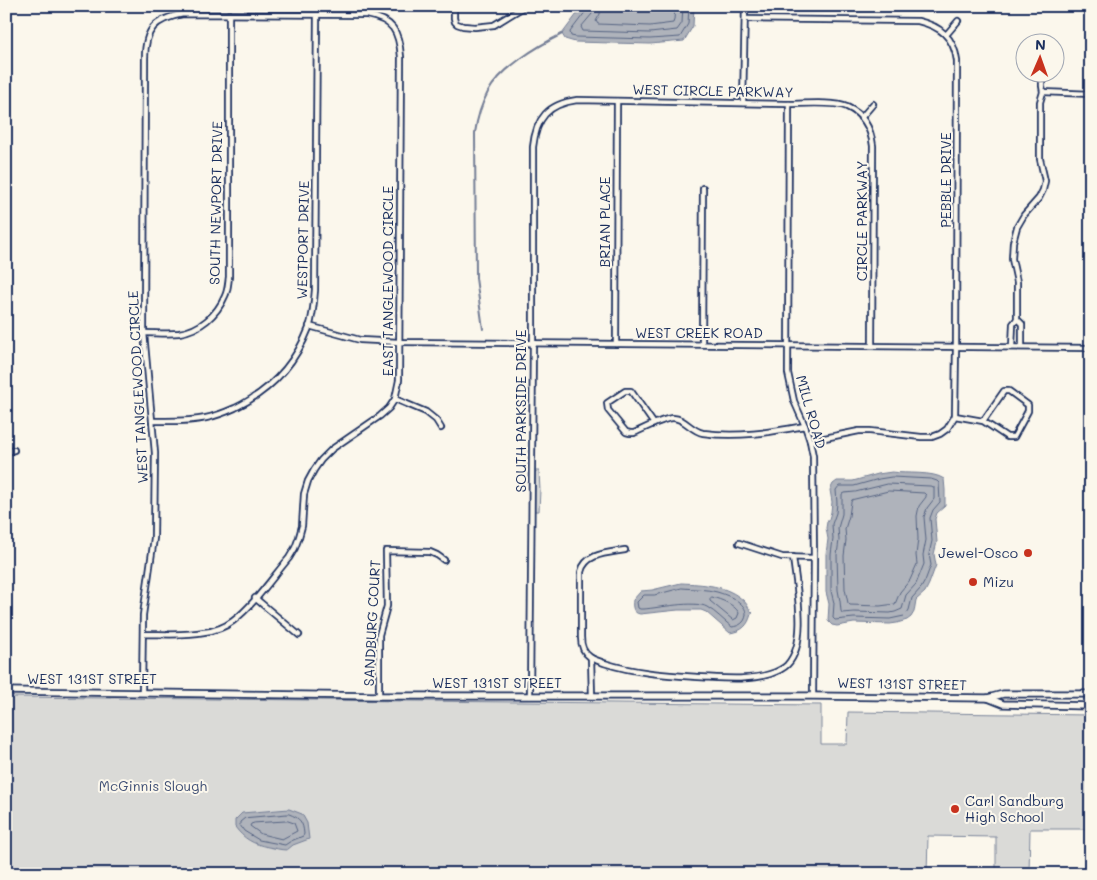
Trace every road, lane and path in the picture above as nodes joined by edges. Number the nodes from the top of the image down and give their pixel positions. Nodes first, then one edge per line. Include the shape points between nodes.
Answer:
1 (454, 6) edge
2 (525, 6) edge
3 (745, 6) edge
4 (229, 14) junction
5 (317, 15) junction
6 (744, 18) junction
7 (958, 21) dead end
8 (946, 35) junction
9 (1042, 82) edge
10 (1043, 92) junction
11 (1091, 94) edge
12 (617, 101) junction
13 (743, 103) junction
14 (789, 104) junction
15 (873, 104) dead end
16 (862, 118) junction
17 (537, 127) joint
18 (703, 188) dead end
19 (1017, 319) junction
20 (310, 326) junction
21 (144, 333) junction
22 (399, 342) junction
23 (533, 342) junction
24 (616, 344) junction
25 (702, 344) junction
26 (788, 345) junction
27 (872, 346) junction
28 (956, 347) junction
29 (1012, 347) junction
30 (1022, 347) junction
31 (1091, 348) edge
32 (395, 399) junction
33 (955, 416) junction
34 (152, 421) junction
35 (983, 421) junction
36 (654, 424) junction
37 (805, 426) junction
38 (440, 428) dead end
39 (810, 441) junction
40 (14, 450) dead end
41 (6, 452) edge
42 (739, 543) dead end
43 (625, 550) dead end
44 (793, 557) junction
45 (814, 558) junction
46 (444, 560) dead end
47 (256, 598) junction
48 (143, 634) junction
49 (299, 636) dead end
50 (592, 658) junction
51 (6, 691) edge
52 (142, 692) junction
53 (1091, 694) edge
54 (379, 696) junction
55 (530, 696) junction
56 (592, 696) junction
57 (813, 696) junction
58 (988, 698) junction
59 (1091, 706) edge

1 - 2 street via 455,22 463,26 494,25
3 - 6 street
4 - 5 street
4 - 21 street, SOUTH NEWPORT DRIVE via 229,276 226,294 217,311 192,330
4 - 21 street, WEST TANGLEWOOD CIRCLE via 183,14 162,20 150,31 147,40
5 - 20 street, WESTPORT DRIVE via 315,290
5 - 22 street, EAST TANGLEWOOD CIRCLE via 377,17 392,26 400,45
6 - 8 street via 918,21 928,23
6 - 13 street
7 - 8 street
8 - 28 street, PEBBLE DRIVE via 956,51 957,61
9 - 10 street
10 - 11 street
10 - 19 street via 1040,102 1040,159 1044,190 1024,215 1012,242
12 - 13 street, WEST CIRCLE PARKWAY
12 - 17 street, WEST CIRCLE PARKWAY via 561,103 550,109
12 - 24 street, BRIAN PLACE
13 - 14 street, WEST CIRCLE PARKWAY
14 - 16 street, WEST CIRCLE PARKWAY via 837,104 846,106
14 - 26 street, MILL ROAD
15 - 16 street
16 - 27 street, CIRCLE PARKWAY via 872,136 873,146
17 - 23 street, SOUTH PARKSIDE DRIVE via 533,146
18 - 25 street
19 - 29 street via 1013,324
19 - 30 street via 1022,324
20 - 22 street, WEST CREEK ROAD via 360,340
20 - 34 street, WESTPORT DRIVE via 288,366 260,394 208,418
21 - 34 street, WEST TANGLEWOOD CIRCLE
22 - 23 street, WEST CREEK ROAD
22 - 32 street, EAST TANGLEWOOD CIRCLE via 399,380
23 - 24 street, WEST CREEK ROAD
23 - 55 street, SOUTH PARKSIDE DRIVE
24 - 25 street, WEST CREEK ROAD
25 - 26 street, WEST CREEK ROAD
26 - 27 street, WEST CREEK ROAD
26 - 37 street, MILL ROAD via 790,387
27 - 28 street, WEST CREEK ROAD
28 - 29 street, WEST CREEK ROAD
28 - 33 street, PEBBLE DRIVE
29 - 30 street, WEST CREEK ROAD
30 - 31 street, WEST CREEK ROAD
32 - 38 street via 426,412
32 - 47 street via 380,416 321,460 304,494 302,526 295,548
33 - 35 street
33 - 39 street via 947,428 932,437 859,431
34 - 48 street, WEST TANGLEWOOD CIRCLE via 154,538
35 - 35 street via 1007,437 1014,437 1028,405 1009,391 1004,391
36 - 36 street via 634,433 626,432 608,410 607,403 625,391 631,391
36 - 37 street via 673,418 702,433 737,436
37 - 39 street, MILL ROAD
39 - 45 street, MILL ROAD
40 - 41 street
42 - 44 street via 782,557
43 - 50 street via 593,557 582,566 581,646
44 - 45 street
44 - 50 street via 800,614 798,641 792,659 778,671 735,678 656,674
45 - 57 street, MILL ROAD
46 - 54 street, SANDBURG COURT via 430,552 386,551 386,606 379,634
47 - 48 street via 231,622 215,630 191,634
47 - 49 street
48 - 52 street, WEST TANGLEWOOD CIRCLE
50 - 56 street
51 - 52 street, WEST 131ST STREET
52 - 54 street, WEST 131ST STREET
53 - 58 street, WEST 131ST STREET via 1003,694
54 - 55 street, WEST 131ST STREET
55 - 56 street, WEST 131ST STREET
56 - 57 street, WEST 131ST STREET
57 - 58 street, WEST 131ST STREET
58 - 59 street, WEST 131ST STREET via 1002,704

